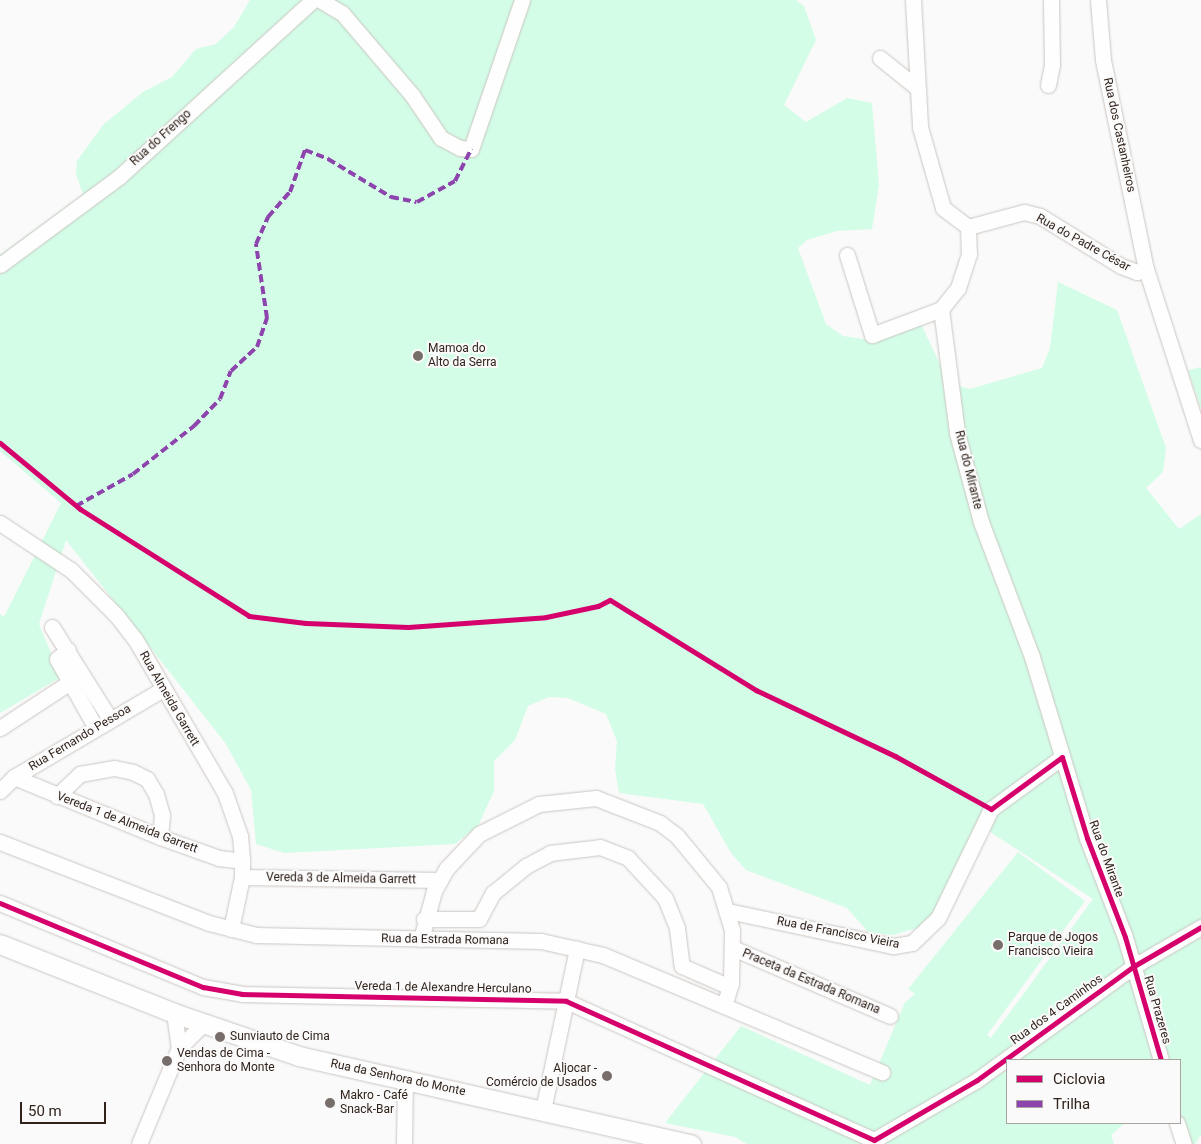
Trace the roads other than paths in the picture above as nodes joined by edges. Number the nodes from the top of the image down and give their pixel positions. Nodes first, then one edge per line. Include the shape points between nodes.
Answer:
1 (312, 0) edge
2 (320, 0) edge
3 (522, 0) edge
4 (913, 0) edge
5 (1051, 0) edge
6 (1098, 0) edge
7 (880, 58) dead end
8 (1048, 85) dead end
9 (915, 86) junction
10 (968, 227) junction
11 (847, 255) dead end
12 (0, 265) edge
13 (1146, 269) junction
14 (941, 309) junction
15 (1201, 440) edge
16 (0, 522) edge
17 (52, 627) dead end
18 (68, 650) junction
19 (70, 682) junction
20 (163, 689) junction
21 (110, 720) junction
22 (0, 728) edge
23 (96, 728) junction
24 (1062, 757) junction
25 (14, 778) junction
26 (0, 791) edge
27 (57, 796) junction
28 (160, 837) junction
29 (0, 842) edge
30 (242, 869) junction
31 (440, 880) junction
32 (0, 903) edge
33 (728, 911) junction
34 (424, 919) junction
35 (1201, 927) edge
36 (231, 929) junction
37 (421, 939) junction
38 (0, 944) edge
39 (733, 948) junction
40 (577, 949) junction
41 (1134, 966) junction
42 (730, 987) junction
43 (566, 1001) junction
44 (724, 1006) junction
45 (174, 1013) junction
46 (890, 1016) dead end
47 (204, 1023) junction
48 (179, 1048) junction
49 (1161, 1059) edge
50 (882, 1072) dead end
51 (405, 1081) junction
52 (542, 1110) junction
53 (1177, 1124) edge
54 (874, 1140) joint
55 (139, 1144) edge
56 (404, 1144) edge
57 (691, 1144) edge
58 (1184, 1144) edge

1 - 12 street, Rua do Frengo via 119,177
2 - 3 street via 342,13 401,81 441,138 460,148 471,149
4 - 9 street via 918,44
5 - 8 street via 1052,64
6 - 13 street, Rua dos Castanheiros via 1106,76
7 - 9 street
9 - 10 street via 920,127 943,208
10 - 13 street, Rua do Padre César via 1024,212 1040,216 1121,266 1137,272
10 - 14 street via 969,254 958,288
11 - 14 street via 872,335
13 - 15 street, Rua do Padre César
14 - 24 street, Rua do Mirante via 957,433 981,522 1032,657
16 - 20 street, Rua Almeida Garrett via 71,570 116,615
17 - 18 street
18 - 19 street via 57,658
18 - 21 street
19 - 22 street
19 - 23 street
20 - 21 street, Rua Fernando Pessoa
20 - 30 street, Rua Almeida Garrett via 225,793 240,836
21 - 23 street, Rua Fernando Pessoa
23 - 25 street, Rua Fernando Pessoa
24 - 33 street, Rua de Francisco Vieira via 991,809 938,918 912,943 893,946
24 - 41 street, Rua do Mirante via 1090,847
25 - 26 street, Rua Fernando Pessoa
25 - 27 street, Vereda 1 de Almeida Garrett
27 - 28 street, Vereda 1 de Almeida Garrett
27 - 28 street via 80,774 114,768 133,772 147,780 156,794 162,815
28 - 30 street, Vereda 1 de Almeida Garrett
29 - 36 street, Rua da Estrada Romana
30 - 31 street, Vereda 3 de Almeida Garrett
30 - 36 street, Rua Almeida Garrett
31 - 33 street via 459,854 499,821 538,804 596,798 660,823 677,836 719,887
31 - 34 street
32 - 43 street, Vereda 1 de Alexandre Herculano via 203,986 242,994
33 - 39 street
34 - 37 street
34 - 42 street via 479,919 493,893 526,866 550,853 600,847 628,858 665,898 678,928 682,966
35 - 41 street, Rua dos 4 Caminhos
36 - 37 street, Rua da Estrada Romana via 256,935
37 - 40 street, Rua da Estrada Romana via 541,942
38 - 45 main road, Rua da Senhora do Monte
39 - 42 street
39 - 46 street, Praceta da Estrada Romana
40 - 43 street
40 - 44 street, Rua da Estrada Romana via 603,955
41 - 49 street, Rua Prazeres
41 - 54 street, Rua dos 4 Caminhos via 977,1080
42 - 44 street
43 - 52 street
43 - 54 street, Vereda 1 de Alexandre Herculano
44 - 50 street, Rua da Estrada Romana
45 - 47 main road, Rua da Senhora do Monte
45 - 48 street
47 - 48 street
47 - 51 main road, Rua da Senhora do Monte via 299,1056
48 - 55 street
51 - 52 main road, Rua da Senhora do Monte
51 - 56 street
52 - 57 main road, Rua da Senhora do Monte
53 - 58 street

